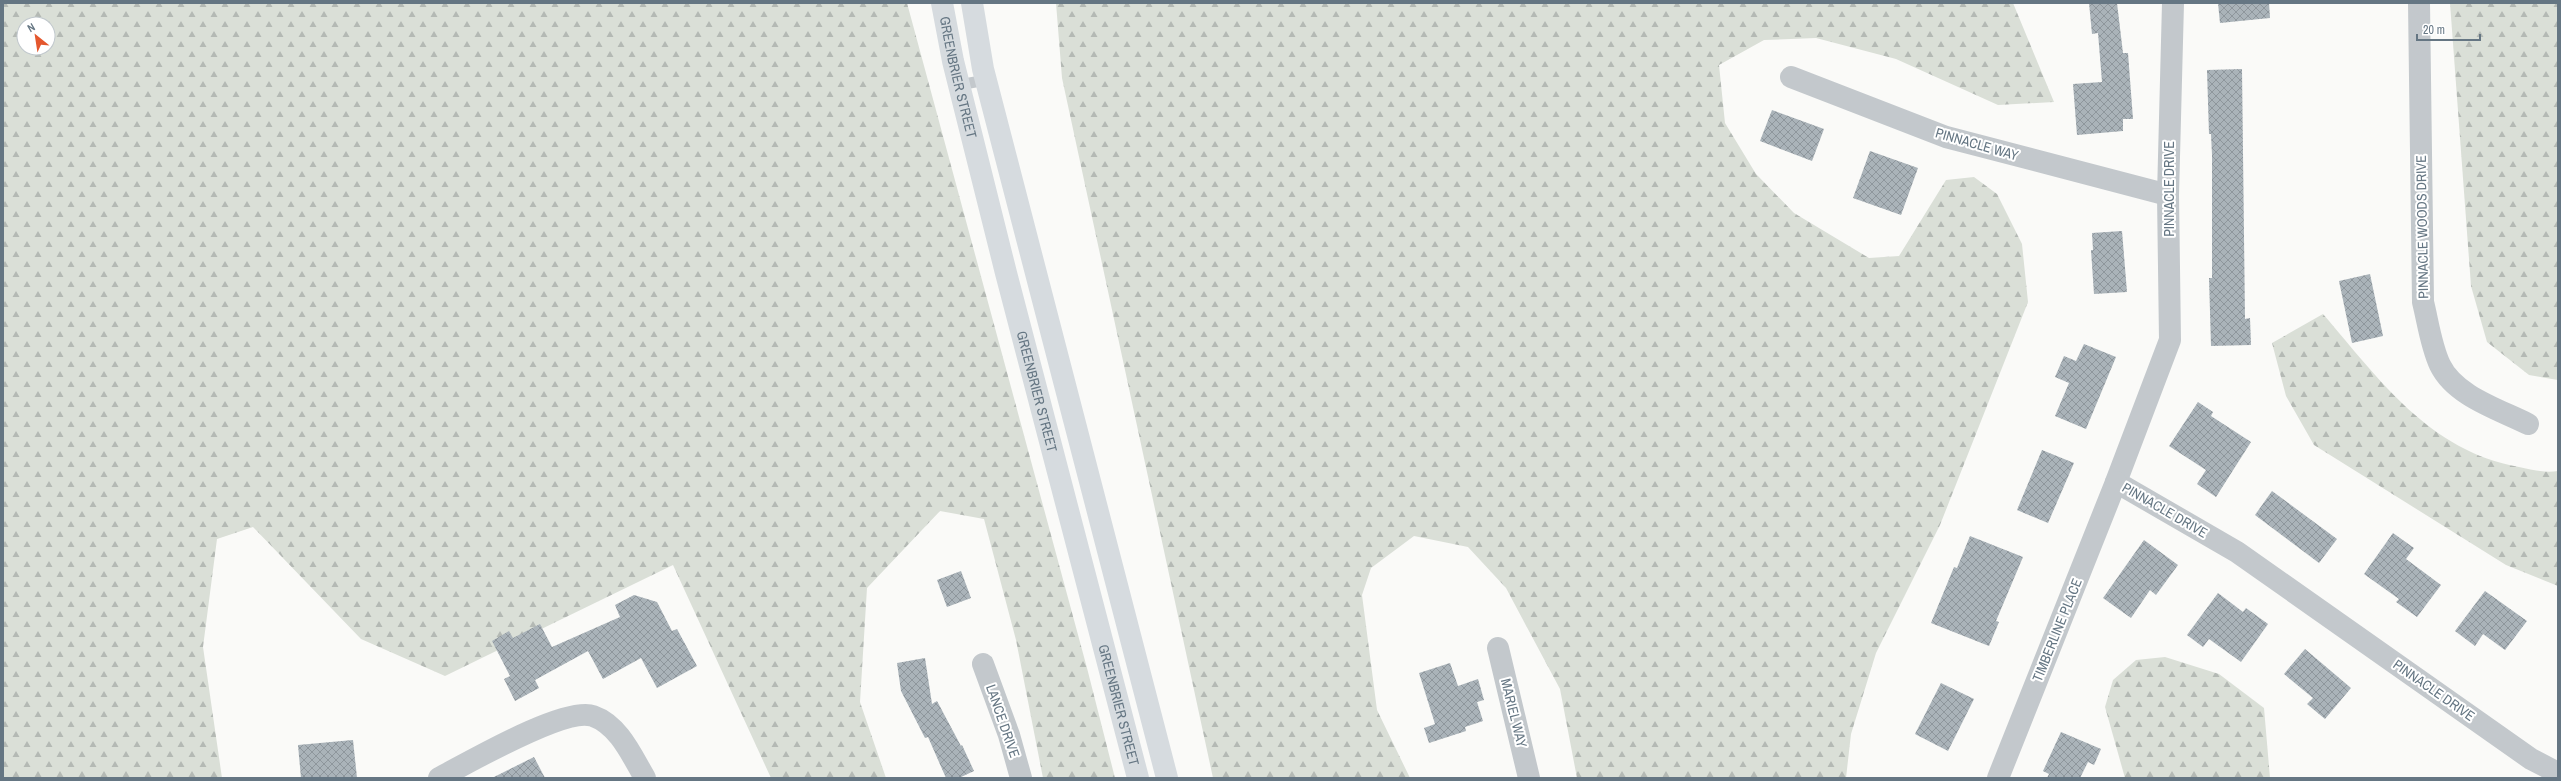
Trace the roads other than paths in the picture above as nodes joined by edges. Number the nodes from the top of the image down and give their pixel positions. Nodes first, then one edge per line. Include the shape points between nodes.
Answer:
1 (942, 3) edge
2 (972, 3) edge
3 (2173, 3) edge
4 (2419, 3) edge
5 (1791, 77) dead end
6 (986, 80) junction
7 (959, 85) junction
8 (2168, 195) junction
9 (2528, 424) dead end
10 (2116, 482) junction
11 (1498, 648) dead end
12 (983, 664) dead end
13 (2558, 773) edge
14 (439, 778) edge
15 (645, 778) edge
16 (1021, 778) edge
17 (1138, 778) edge
18 (1166, 778) edge
19 (1529, 778) edge
20 (1998, 778) edge

1 - 7 main road, GREENBRIER STREET
2 - 6 main road, GREENBRIER STREET
3 - 8 street, PINNACLE DRIVE
4 - 9 street, PINNACLE WOODS DRIVE via 2423,302 2431,337 2440,365 2457,388
5 - 8 street, PINNACLE WAY via 1946,137
6 - 7 lane
6 - 18 main road, GREENBRIER STREET
7 - 17 main road, GREENBRIER STREET
8 - 10 street, PINNACLE DRIVE via 2170,340
10 - 13 street, PINNACLE DRIVE via 2237,552 2531,759
10 - 20 street, TIMBERLINE PLACE
11 - 19 street, MARIEL WAY
12 - 16 street, LANCE DRIVE via 1009,735
14 - 15 street via 538,728 576,715 592,716 608,724 626,744

